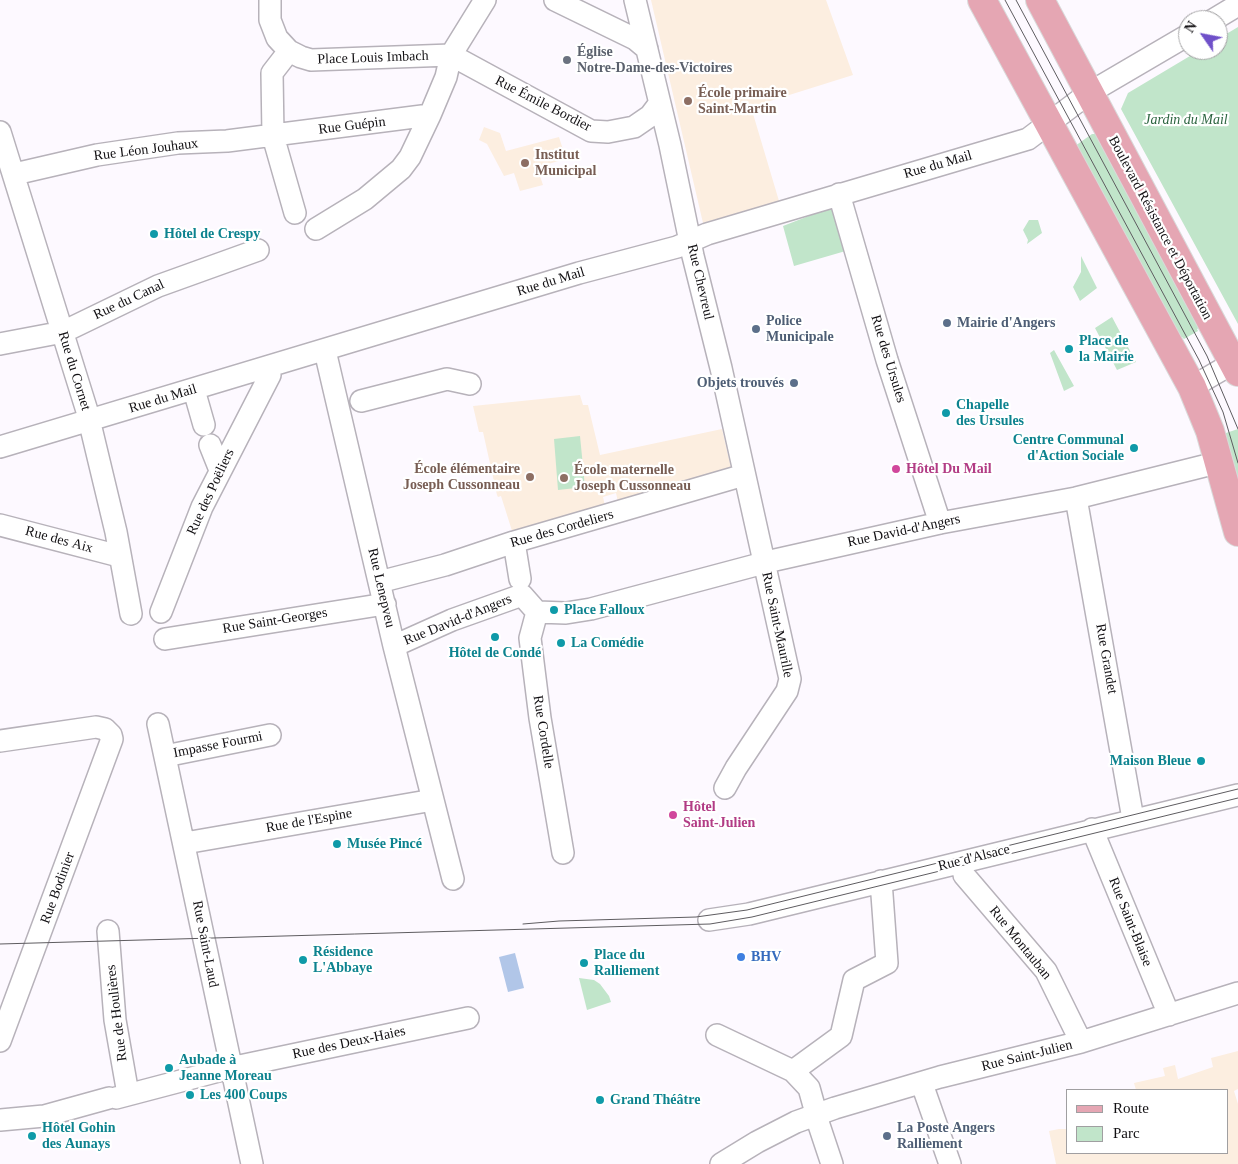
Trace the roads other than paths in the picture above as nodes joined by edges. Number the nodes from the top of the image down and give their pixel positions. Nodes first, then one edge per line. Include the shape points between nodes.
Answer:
1 (270, 0) edge
2 (485, 0) edge
3 (555, 0) edge
4 (636, 0) edge
5 (982, 0) edge
6 (1040, 0) edge
7 (1178, 41) edge
8 (648, 49) junction
9 (289, 51) junction
10 (452, 55) junction
11 (1089, 92) junction
12 (659, 104) junction
13 (430, 116) junction
14 (1048, 123) junction
15 (0, 132) edge
16 (274, 136) junction
17 (19, 173) dead end
18 (838, 194) junction
19 (296, 213) dead end
20 (316, 229) dead end
21 (690, 242) junction
22 (258, 250) dead end
23 (63, 332) junction
24 (0, 344) edge
25 (326, 355) dead end
26 (1237, 364) edge
27 (270, 374) dead end
28 (470, 384) dead end
29 (1192, 387) junction
30 (196, 397) dead end
31 (350, 404) junction
32 (89, 422) junction
33 (0, 447) edge
34 (1220, 462) junction
35 (220, 470) junction
36 (744, 476) junction
37 (1076, 498) junction
38 (940, 523) junction
39 (0, 525) edge
40 (1238, 532) edge
41 (514, 542) junction
42 (119, 556) junction
43 (764, 564) junction
44 (379, 582) junction
45 (521, 588) junction
46 (385, 604) junction
47 (161, 612) dead end
48 (537, 612) junction
49 (131, 614) dead end
50 (165, 639) dead end
51 (394, 646) junction
52 (158, 724) dead end
53 (270, 735) dead end
54 (0, 741) edge
55 (165, 756) junction
56 (725, 788) dead end
57 (1238, 795) edge
58 (433, 800) junction
59 (1133, 819) junction
60 (1092, 829) junction
61 (185, 843) junction
62 (563, 853) dead end
63 (964, 875) dead end
64 (453, 879) dead end
65 (881, 882) junction
66 (709, 920) dead end
67 (108, 931) dead end
68 (1238, 993) edge
69 (1169, 1015) junction
70 (468, 1018) dead end
71 (717, 1035) dead end
72 (0, 1041) edge
73 (1081, 1042) junction
74 (230, 1068) junction
75 (793, 1071) junction
76 (922, 1084) junction
77 (118, 1097) junction
78 (815, 1111) junction
79 (0, 1120) edge
80 (252, 1164) edge
81 (721, 1164) edge
82 (832, 1164) edge
83 (950, 1164) edge

1 - 9 street via 273,30 282,46
2 - 10 street
3 - 8 street via 635,39
4 - 8 street, Rue Chevreul
5 - 14 main road
6 - 11 main road, Boulevard Résistance et Déportation
7 - 11 street, Rue du Mail
8 - 12 street, Rue Chevreul
9 - 10 street, Place Louis Imbach via 311,60
9 - 16 street via 272,74
10 - 12 street, Rue Émile Bordier via 591,131 608,132 634,127 650,116
10 - 13 street
11 - 14 street, Rue du Mail
11 - 26 main road, Boulevard Résistance et Déportation
12 - 21 street, Rue Chevreul
13 - 16 street, Rue Guépin
13 - 20 street via 401,169 365,199
14 - 18 street, Rue du Mail via 1028,138
14 - 29 main road
15 - 23 street, Rue du Cornet
16 - 17 street, Rue Léon Jouhaux via 178,143 97,154
16 - 19 street
18 - 21 street, Rue du Mail
18 - 38 street, Rue des Ursules
21 - 32 street, Rue du Mail
21 - 36 street, Rue Chevreul
22 - 23 street, Rue du Canal via 158,286
23 - 24 street, Rue du Canal
23 - 32 street, Rue du Cornet
25 - 31 street, Rue Lenepveu
26 - 29 street
27 - 35 street, Rue des Poëliers
28 - 31 street via 447,379
29 - 34 main road
30 - 35 street
31 - 44 street, Rue Lenepveu
32 - 33 street, Rue du Mail
32 - 42 street, Rue du Cornet
34 - 37 street, Rue David-d'Angers
34 - 40 main road
35 - 47 street, Rue des Poëliers
36 - 41 street, Rue des Cordeliers
36 - 43 street, Rue Chevreul
37 - 38 street, Rue David-d'Angers
37 - 59 street, Rue Grandet
38 - 43 street, Rue David-d'Angers
39 - 42 street, Rue des Aix
41 - 44 street, Rue des Cordeliers
41 - 45 street
42 - 49 street, Rue du Cornet
43 - 48 street, Rue David-d'Angers via 591,610
43 - 56 street, Rue Saint-Maurille via 790,684
44 - 46 street, Rue Lenepveu
45 - 48 street
45 - 51 street, Rue David-d'Angers
46 - 50 street, Rue Saint-Georges
46 - 51 street, Rue Lenepveu
48 - 62 street, Rue Cordelle via 530,638
51 - 58 street, Rue Lenepveu
52 - 55 street, Rue Saint-Laud
53 - 55 street, Impasse Fourmi
54 - 72 street, Rue Bodinier via 96,727 111,735 108,754
55 - 61 street, Rue Saint-Laud
57 - 59 street, Rue d'Alsace
58 - 61 street, Rue de l'Espine
58 - 64 street, Rue Lenepveu
59 - 60 street, Rue d'Alsace
60 - 65 street, Rue d'Alsace
60 - 69 street, Rue Saint-Blaise
61 - 74 street, Rue Saint-Laud
63 - 73 street, Rue Montauban via 1046,972
65 - 66 street, Rue d'Alsace via 750,914
65 - 75 street via 887,963 854,980 841,1036
67 - 77 street, Rue de Houlières
68 - 69 street, Rue Saint-Julien
69 - 73 street, Rue Saint-Julien
70 - 74 street, Rue des Deux-Haies
71 - 75 street
73 - 76 street, Rue Saint-Julien
74 - 77 street, Rue des Deux-Haies
74 - 80 street, Rue Saint-Laud
75 - 78 street via 808,1088
76 - 78 street, Rue Saint-Julien
76 - 83 street
77 - 79 street, Rue des Deux-Haies via 44,1116
78 - 81 street, Rue Saint-Julien
78 - 82 street

